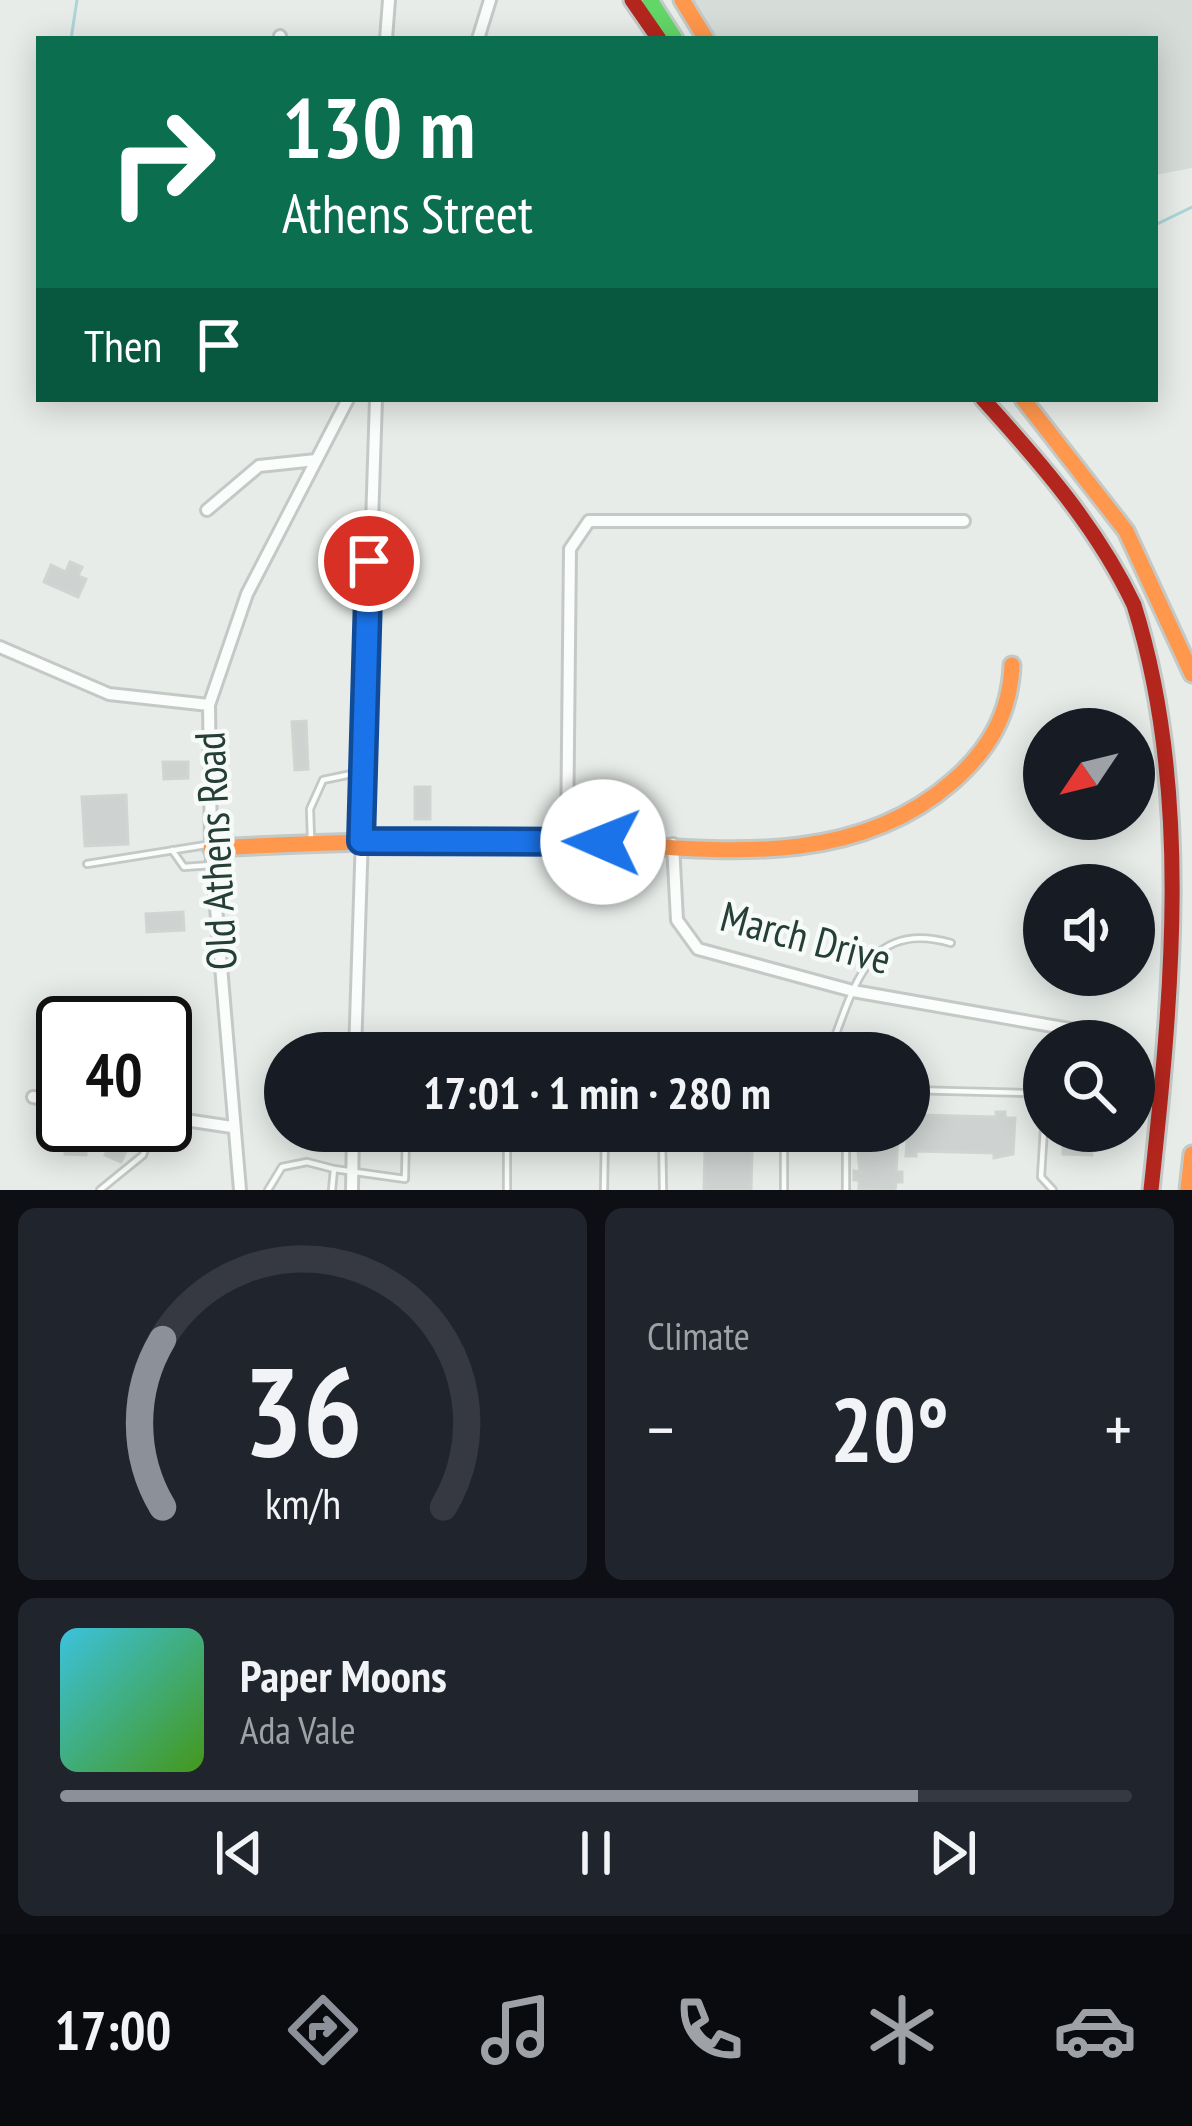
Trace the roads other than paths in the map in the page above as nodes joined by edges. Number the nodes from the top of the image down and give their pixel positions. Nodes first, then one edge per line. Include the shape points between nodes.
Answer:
1 (388, 0) edge
2 (490, 0) edge
3 (632, 0) edge
4 (650, 0) edge
5 (682, 0) edge
6 (386, 36) edge
7 (479, 36) edge
8 (657, 36) edge
9 (673, 36) edge
10 (704, 36) edge
11 (346, 402) edge
12 (376, 402) edge
13 (986, 402) edge
14 (1025, 402) edge
15 (316, 460) junction
16 (207, 510) dead end
17 (964, 521) dead end
18 (0, 647) edge
19 (1012, 665) dead end
20 (1192, 674) edge
21 (209, 704) junction
22 (361, 772) junction
23 (1186, 778) dead end
24 (1188, 799) dead end
25 (568, 840) junction
26 (361, 841) junction
27 (311, 843) junction
28 (673, 844) junction
29 (172, 850) junction
30 (212, 852) junction
31 (87, 864) dead end
32 (951, 943) dead end
33 (854, 991) junction
34 (1023, 1021) edge
35 (356, 1032) edge
36 (837, 1032) edge
37 (930, 1091) edge
38 (1023, 1093) edge
39 (33, 1097) dead end
40 (36, 1098) edge
41 (192, 1121) edge
42 (232, 1126) junction
43 (144, 1152) edge
44 (353, 1152) edge
45 (406, 1152) edge
46 (507, 1152) edge
47 (605, 1152) edge
48 (662, 1152) edge
49 (784, 1152) edge
50 (846, 1152) edge
51 (1043, 1152) edge
52 (1192, 1154) edge
53 (334, 1169) junction
54 (352, 1175) junction
55 (405, 1179) junction
56 (272, 1189) edge
57 (100, 1190) edge
58 (240, 1190) edge
59 (332, 1190) edge
60 (352, 1190) edge
61 (405, 1190) edge
62 (507, 1190) edge
63 (604, 1190) edge
64 (663, 1190) edge
65 (784, 1190) edge
66 (846, 1190) edge
67 (1053, 1190) edge
68 (1151, 1190) edge
69 (1188, 1190) edge

1 - 6 street
2 - 7 street
3 - 8 main road
4 - 9 main road
5 - 10 main road
11 - 15 street, Old Athens Road
12 - 22 street
13 - 23 main road via 1058,481 1130,594 1165,673
14 - 20 main road via 1126,531
15 - 16 street via 259,466
15 - 21 street, Old Athens Road via 247,594
17 - 25 street via 589,521 570,549
18 - 21 street via 109,694
19 - 28 main road via 1016,695 1007,717 924,806 823,843
21 - 30 street, Old Athens Road
22 - 26 street
22 - 27 lane via 323,780 310,809
24 - 68 main road
25 - 26 main road
25 - 28 main road
26 - 27 main road
26 - 35 street
27 - 30 main road
28 - 33 street, March Drive via 677,920 698,950
29 - 30 lane
29 - 30 lane via 184,867
29 - 31 lane
30 - 42 street, Old Athens Road
32 - 33 lane via 927,936 884,946
33 - 34 street, March Drive
33 - 36 lane
37 - 38 lane
39 - 40 street
41 - 42 street
42 - 58 street, Old Athens Road
43 - 57 lane
44 - 54 street
45 - 55 lane
46 - 62 lane
47 - 63 lane
48 - 64 lane
49 - 65 lane
50 - 66 lane
51 - 67 lane via 1041,1177
52 - 69 main road
53 - 54 lane
53 - 56 lane via 282,1167
53 - 59 lane
54 - 55 lane
54 - 60 street
55 - 61 lane

